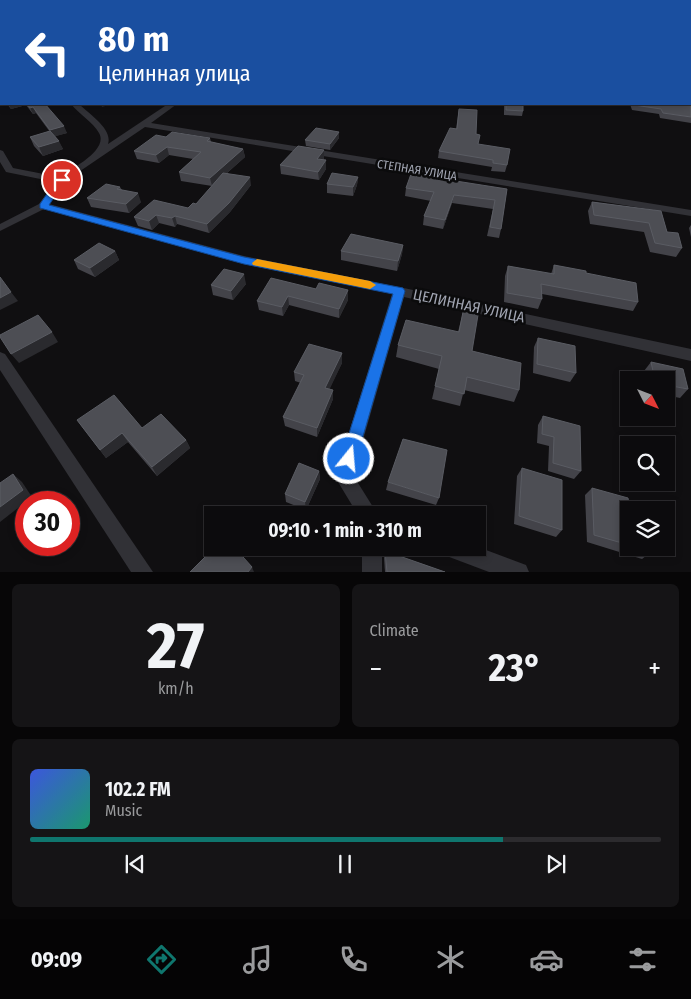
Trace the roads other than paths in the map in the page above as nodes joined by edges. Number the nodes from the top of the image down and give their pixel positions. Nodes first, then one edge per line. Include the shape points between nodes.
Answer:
1 (76, 105) edge
2 (172, 105) edge
3 (143, 124) junction
4 (0, 153) edge
5 (100, 153) junction
6 (62, 180) junction
7 (43, 206) junction
8 (691, 213) edge
9 (0, 228) edge
10 (399, 291) junction
11 (691, 355) edge
12 (0, 358) edge
13 (363, 506) edge
14 (372, 556) edge
15 (474, 556) edge
16 (143, 572) edge
17 (372, 572) edge
18 (519, 572) edge

1 - 5 street via 104,133 105,141
2 - 3 street
3 - 5 street
3 - 8 street, СТЕПНАЯ УЛИЦА
4 - 6 street via 9,170
5 - 6 street
6 - 7 street
7 - 9 street
7 - 10 street, ЦЕЛИННАЯ УЛИЦА via 244,260
10 - 11 street, ЦЕЛИННАЯ УЛИЦА
10 - 13 street via 344,478
12 - 16 street
14 - 17 street
15 - 18 street

